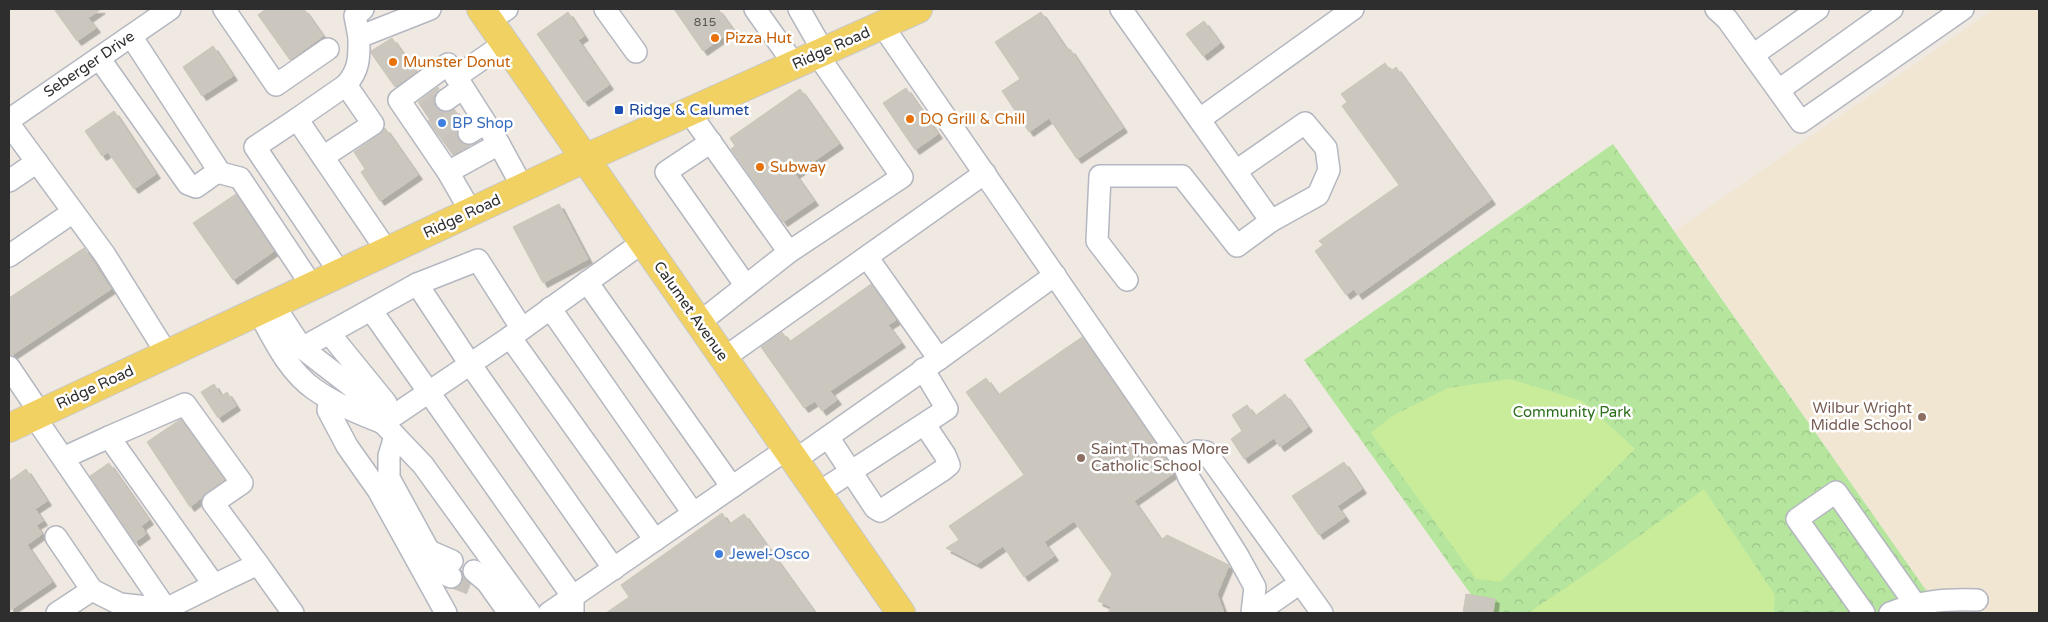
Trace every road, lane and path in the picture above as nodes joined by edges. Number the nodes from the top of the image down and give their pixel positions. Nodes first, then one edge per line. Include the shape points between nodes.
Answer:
1 (170, 9) edge
2 (224, 9) edge
3 (363, 9) edge
4 (430, 9) edge
5 (605, 9) edge
6 (755, 9) edge
7 (799, 9) edge
8 (918, 9) edge
9 (1121, 9) edge
10 (1353, 9) edge
11 (1818, 9) edge
12 (1892, 9) edge
13 (1963, 9) edge
14 (1728, 12) edge
15 (492, 13) edge
16 (886, 18) edge
17 (131, 36) junction
18 (358, 37) junction
19 (505, 43) junction
20 (328, 49) dead end
21 (636, 52) dead end
22 (1753, 55) junction
23 (811, 57) junction
24 (99, 58) junction
25 (346, 86) junction
26 (455, 88) junction
27 (1779, 90) junction
28 (689, 112) junction
29 (297, 119) junction
30 (1200, 119) junction
31 (9, 120) edge
32 (9, 124) edge
33 (711, 142) junction
34 (499, 144) junction
35 (323, 157) junction
36 (444, 158) junction
37 (586, 158) junction
38 (37, 162) junction
39 (1236, 171) junction
40 (217, 172) junction
41 (985, 173) junction
42 (9, 181) edge
43 (523, 188) junction
44 (73, 212) junction
45 (471, 212) junction
46 (1271, 220) junction
47 (643, 242) junction
48 (388, 251) junction
49 (789, 252) junction
50 (9, 256) edge
51 (867, 257) junction
52 (340, 273) junction
53 (1055, 276) junction
54 (1127, 280) dead end
55 (587, 282) junction
56 (417, 284) junction
57 (312, 286) junction
58 (746, 286) junction
59 (265, 308) junction
60 (550, 308) junction
61 (372, 310) junction
62 (699, 323) junction
63 (329, 333) junction
64 (516, 333) junction
65 (302, 348) junction
66 (167, 354) junction
67 (724, 358) junction
68 (470, 364) junction
69 (931, 364) junction
70 (9, 368) edge
71 (429, 392) junction
72 (330, 399) junction
73 (37, 414) junction
74 (392, 425) junction
75 (925, 425) junction
76 (9, 428) edge
77 (109, 437) junction
78 (828, 437) junction
79 (791, 454) junction
80 (63, 458) junction
81 (1182, 460) junction
82 (852, 472) junction
83 (732, 487) junction
84 (818, 493) junction
85 (693, 513) junction
86 (56, 537) dead end
87 (655, 540) junction
88 (258, 564) junction
89 (451, 569) tunnel mouth
90 (614, 569) junction
91 (1300, 582) junction
92 (214, 586) junction
93 (92, 590) junction
94 (1976, 600) dead end
95 (1915, 604) junction
96 (573, 605) edge
97 (166, 609) junction
98 (57, 613) edge
99 (293, 613) edge
100 (446, 613) edge
101 (499, 613) edge
102 (509, 613) edge
103 (530, 613) edge
104 (549, 613) edge
105 (900, 613) edge
106 (1252, 613) edge
107 (1257, 613) edge
108 (1322, 613) edge
109 (1864, 613) edge
110 (1890, 613) edge

1 - 17 street, Seberger Drive
2 - 20 street via 276,85
3 - 18 street via 355,16
4 - 18 street
5 - 21 street
6 - 23 street
7 - 23 street
8 - 16 main road, Ridge Road
9 - 30 street
10 - 30 street
11 - 22 street
12 - 27 street
13 - 27 street via 1801,122
14 - 22 street
15 - 19 main road, Calumet Avenue
16 - 23 main road, Ridge Road
16 - 41 street
17 - 24 street, Seberger Drive
17 - 40 street
18 - 25 street via 359,60 355,75
19 - 26 street
19 - 37 main road, Calumet Avenue
22 - 27 street
23 - 28 main road, Ridge Road
23 - 49 street via 902,177
24 - 31 street, Seberger Drive
24 - 40 street via 188,184 196,187
25 - 29 street
25 - 35 street via 373,124
26 - 34 street via 477,128
26 - 36 street via 448,64 399,100 420,118
28 - 33 street
28 - 37 main road, Ridge Road
29 - 35 street
29 - 52 street via 255,147
30 - 39 street
32 - 38 street
33 - 49 street
33 - 58 street via 666,172
34 - 36 street
34 - 43 street
35 - 48 street
36 - 45 street
37 - 43 main road, Ridge Road
37 - 47 main road, Calumet Avenue
38 - 42 street
38 - 44 street
39 - 46 street
39 - 46 street via 1305,123 1326,148 1329,170 1318,195
40 - 57 street via 240,178
41 - 51 street
41 - 53 street
43 - 45 main road, Ridge Road
44 - 50 street
44 - 66 street via 105,255
45 - 48 main road, Ridge Road
46 - 54 street via 1237,246 1182,176 1100,176 1097,241
47 - 55 street
47 - 62 main road, Calumet Avenue
48 - 52 main road, Ridge Road
49 - 58 street
51 - 67 street
51 - 69 street
52 - 57 main road, Ridge Road
53 - 69 street
53 - 81 street
55 - 60 street
55 - 83 street
56 - 61 street
56 - 64 street via 478,260
56 - 68 street
57 - 59 main road, Ridge Road
58 - 62 street
59 - 65 street
59 - 66 main road, Ridge Road
59 - 72 street via 280,351 313,389
60 - 64 street
60 - 85 street
61 - 63 street
61 - 71 street
62 - 67 main road, Calumet Avenue
63 - 65 street
63 - 74 street
64 - 68 street
64 - 87 street
65 - 74 street via 364,396
66 - 73 main road, Ridge Road
67 - 79 main road, Calumet Avenue
68 - 71 street
68 - 90 street
69 - 75 street via 947,409
69 - 78 street
70 - 73 street
71 - 74 street
71 - 96 street
72 - 74 street via 349,410
72 - 100 street via 328,410 347,446 378,490
73 - 76 main road, Ridge Road
73 - 80 street
74 - 89 street via 389,478 442,573
74 - 103 street
75 - 82 street
75 - 82 street via 949,465 880,511
77 - 80 street
77 - 88 street via 185,404 242,483 214,503
77 - 92 street
78 - 79 street
78 - 82 street
79 - 83 street
79 - 84 main road, Calumet Avenue
80 - 97 street
81 - 91 street via 1196,452 1206,452
81 - 106 street via 1189,478 1255,587
82 - 84 street
83 - 85 street
84 - 105 main road, Calumet Avenue
85 - 87 street
86 - 93 street
87 - 90 street
88 - 92 street
88 - 99 street
90 - 96 street
91 - 107 street
91 - 108 street
92 - 97 street
93 - 97 street via 120,604
93 - 98 street
94 - 95 street via 1949,599
95 - 109 street via 1836,492 1797,519
95 - 110 street
96 - 104 street
101 - 102 street via 473,578 487,582

